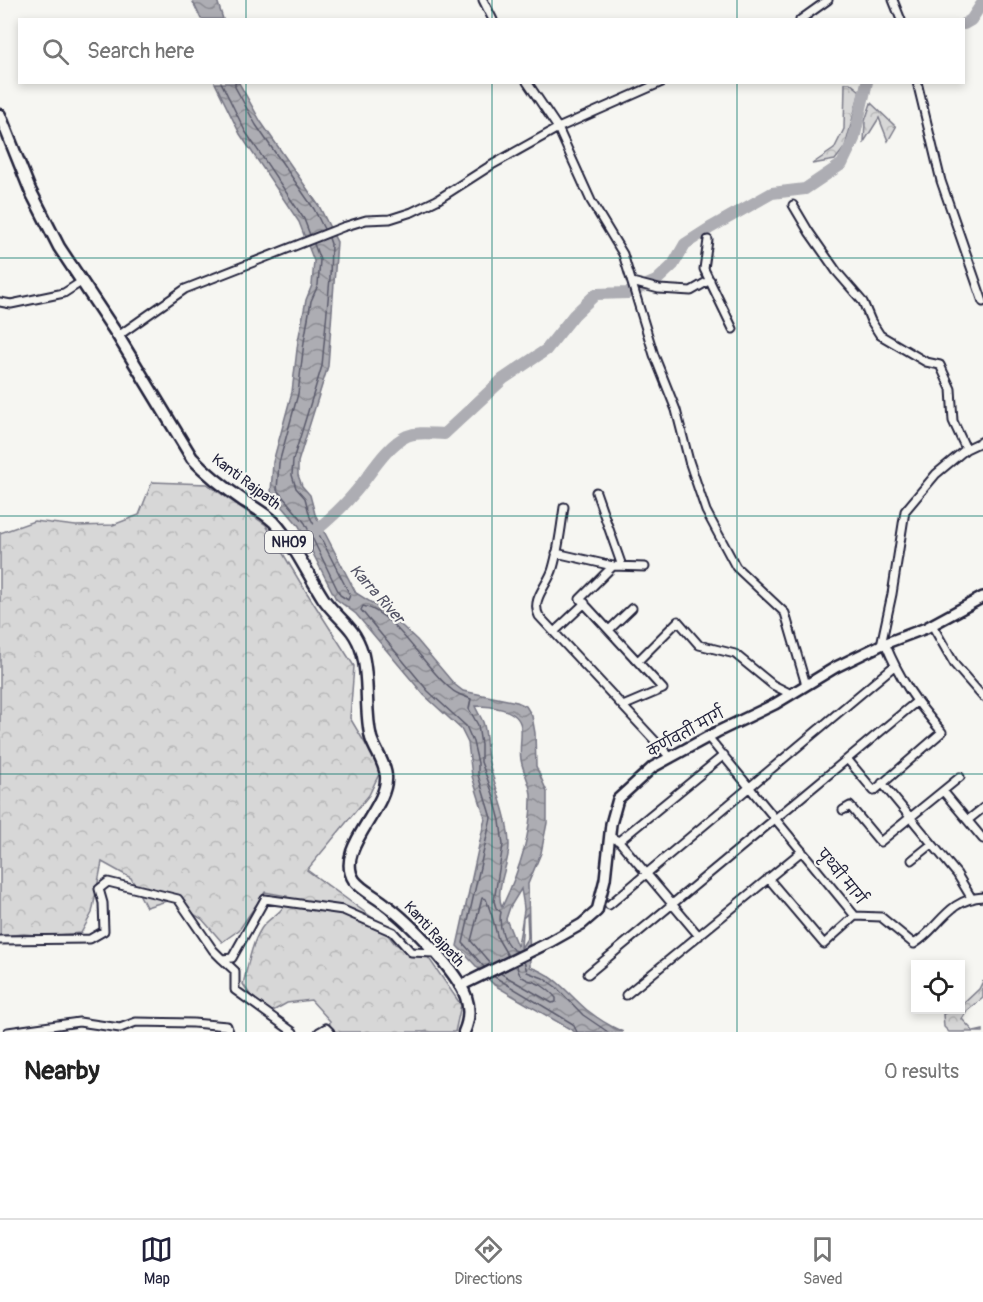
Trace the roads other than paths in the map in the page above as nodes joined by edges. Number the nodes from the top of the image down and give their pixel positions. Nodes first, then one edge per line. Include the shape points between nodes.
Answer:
1 (483, 0) edge
2 (828, 0) edge
3 (893, 0) edge
4 (492, 18) edge
5 (803, 18) edge
6 (899, 18) edge
7 (528, 84) edge
8 (657, 84) edge
9 (918, 84) edge
10 (0, 115) edge
11 (558, 128) junction
12 (794, 205) dead end
13 (708, 240) dead end
14 (710, 280) junction
15 (81, 282) junction
16 (632, 284) junction
17 (0, 302) edge
18 (983, 302) edge
19 (733, 328) dead end
20 (118, 336) junction
21 (983, 441) edge
22 (966, 449) junction
23 (596, 492) dead end
24 (564, 507) dead end
25 (556, 553) junction
26 (613, 566) junction
27 (622, 566) junction
28 (645, 567) dead end
29 (983, 597) edge
30 (585, 603) junction
31 (633, 608) dead end
32 (932, 625) junction
33 (609, 630) junction
34 (554, 632) junction
35 (883, 644) junction
36 (638, 661) junction
37 (894, 666) junction
38 (806, 685) junction
39 (791, 694) junction
40 (983, 698) edge
41 (916, 702) junction
42 (623, 706) junction
43 (708, 736) junction
44 (724, 755) junction
45 (670, 757) junction
46 (848, 760) junction
47 (960, 777) dead end
48 (882, 783) junction
49 (750, 788) junction
50 (943, 791) junction
51 (983, 808) edge
52 (843, 810) dead end
53 (911, 817) junction
54 (776, 820) junction
55 (968, 820) junction
56 (614, 839) junction
57 (983, 839) edge
58 (932, 844) junction
59 (802, 851) junction
60 (912, 860) dead end
61 (646, 874) junction
62 (768, 878) junction
63 (983, 897) edge
64 (972, 899) junction
65 (609, 905) dead end
66 (672, 905) junction
67 (855, 916) junction
68 (699, 936) junction
69 (0, 940) edge
70 (434, 953) junction
71 (222, 959) junction
72 (588, 974) dead end
73 (460, 986) junction
74 (626, 995) dead end
75 (8, 1032) edge
76 (229, 1032) edge
77 (293, 1032) edge
78 (319, 1032) edge
79 (330, 1032) edge
80 (464, 1032) edge

1 - 4 street
2 - 5 street
3 - 6 street
7 - 11 street
8 - 11 street
9 - 18 street via 942,181
10 - 15 main road, Kanti Rajpath / NH09 via 30,190
11 - 16 street via 591,201 623,254
11 - 20 street via 412,212 343,227 185,289
12 - 22 street via 837,272 863,302 880,336 926,362 940,365 951,389 953,421
13 - 14 street via 704,269
14 - 16 street via 691,291
14 - 19 street
15 - 17 street via 64,293 11,304
15 - 20 main road, Kanti Rajpath / NH09
16 - 38 street via 706,511 736,567 785,613
20 - 70 main road, Kanti Rajpath / NH09 via 192,458 208,475 272,520 325,601 355,634 362,653 371,738 387,777 378,805 352,849 351,870 355,881 388,906
21 - 22 street
22 - 35 street via 936,474 905,512
23 - 27 street
24 - 25 street
25 - 26 street
25 - 34 street via 553,569 536,602 536,610
26 - 27 street
26 - 30 street via 580,598
27 - 28 street
29 - 32 main road, कर्णवती मार्ग
30 - 33 street
30 - 34 street
31 - 33 street
32 - 35 main road, कर्णवती मार्ग
32 - 40 street via 955,665
33 - 36 street
34 - 42 street
35 - 37 street
35 - 38 main road, कर्णवती मार्ग
36 - 39 street via 678,621 699,645 735,654 772,685
36 - 42 street via 663,689
37 - 41 street
37 - 49 street
38 - 39 main road, कर्णवती मार्ग
39 - 43 main road, कर्णवती मार्ग
41 - 46 street
41 - 48 street via 942,732
42 - 45 street
43 - 44 street, पृथ्वी मार्ग
43 - 45 main road, कर्णवती मार्ग
44 - 49 street, पृथ्वी मार्ग
44 - 56 street
45 - 56 main road, कर्णवती मार्ग via 618,799 611,824
46 - 48 street via 874,791
46 - 54 street
47 - 50 street
48 - 53 street
49 - 54 street, पृथ्वी मार्ग
49 - 61 street
50 - 53 street
50 - 55 street
51 - 55 street
52 - 53 street via 850,806 880,842
53 - 58 street
54 - 59 street, पृथ्वी मार्ग
54 - 66 street
55 - 57 street
56 - 61 street
56 - 73 main road, कर्णवती मार्ग via 597,910 582,924 550,942
58 - 60 street
58 - 64 street
59 - 62 street
59 - 67 street, पृथ्वी मार्ग
61 - 65 street
61 - 66 street
62 - 67 street via 824,944
62 - 68 street
63 - 64 street, पृथ्वी मार्ग
64 - 67 street, पृथ्वी मार्ग via 954,907 914,944 881,917
66 - 68 street
66 - 72 street
68 - 74 street
69 - 71 street via 90,939 104,931 99,889 108,882 178,899
70 - 71 street via 411,952 393,932 343,910 265,899 232,958
70 - 73 main road, Kanti Rajpath / NH09
71 - 77 street via 235,971 235,990
73 - 80 main road, NH09 via 469,1013
75 - 76 street via 79,1022 120,1028 136,1022 193,1023 227,1026
78 - 79 street via 326,1028

